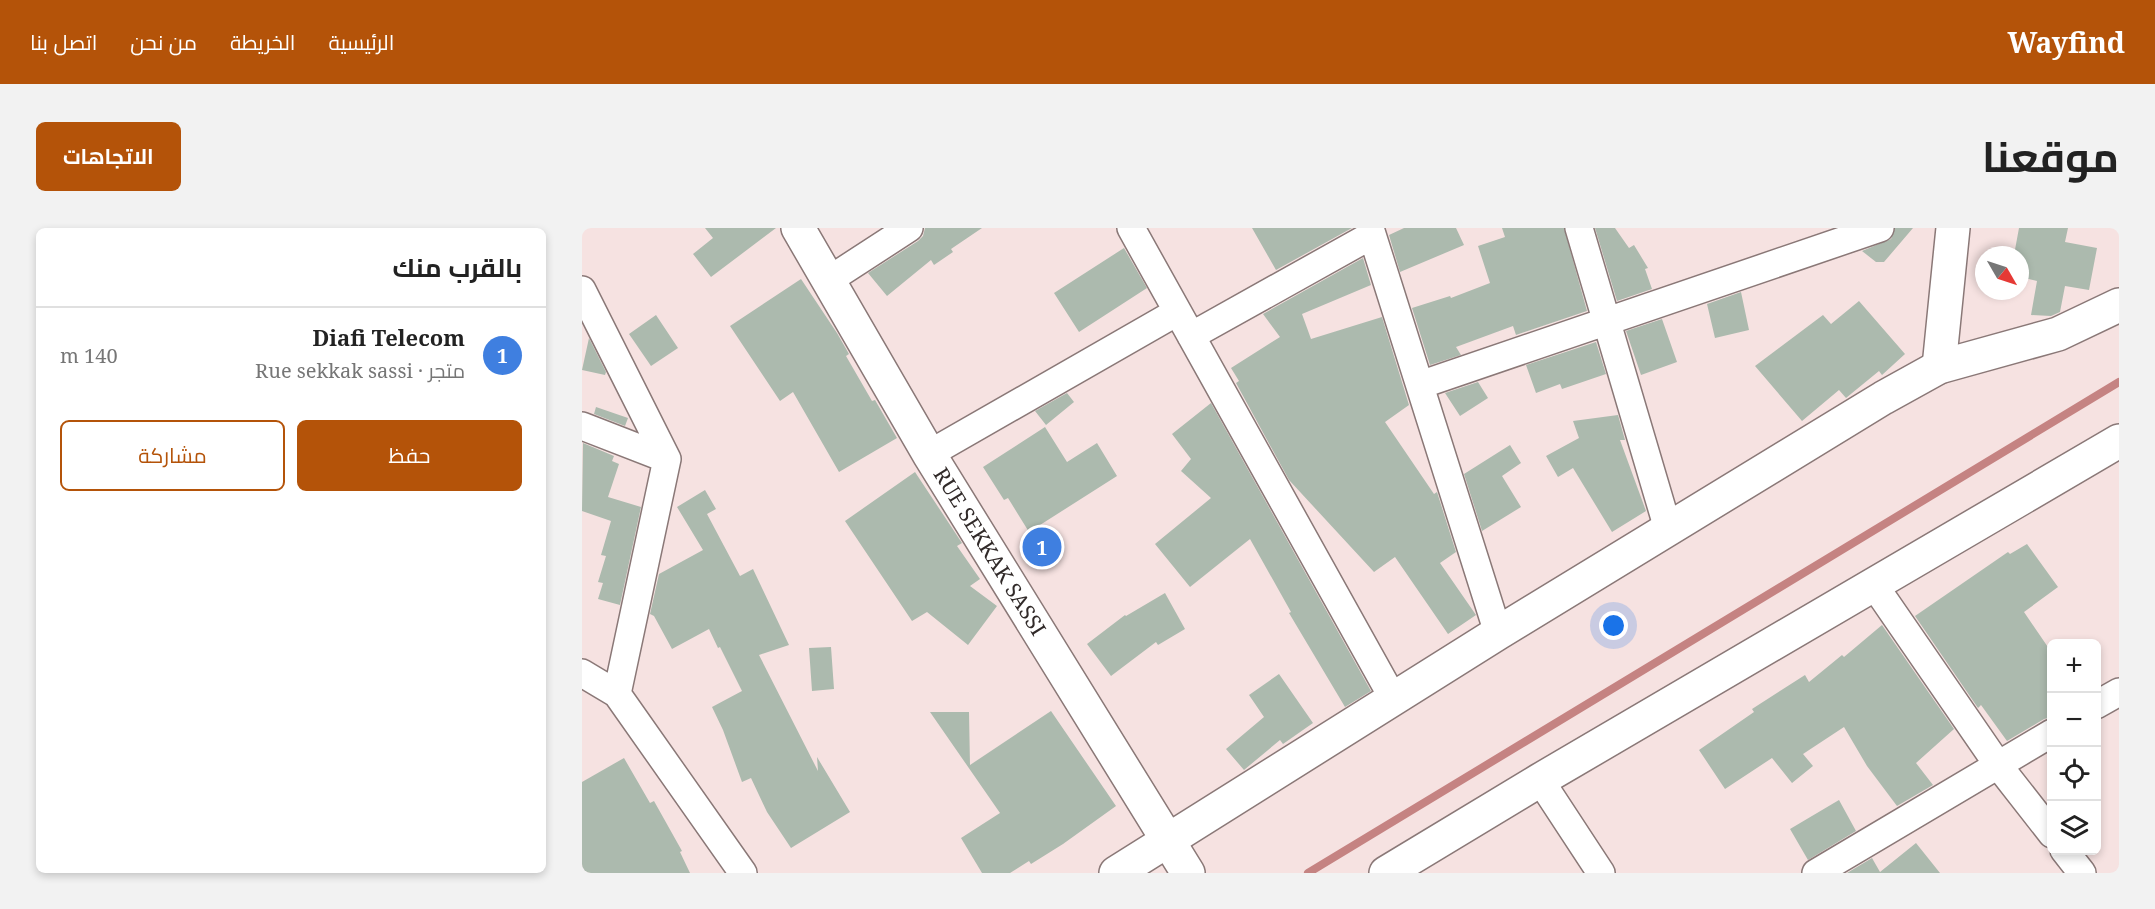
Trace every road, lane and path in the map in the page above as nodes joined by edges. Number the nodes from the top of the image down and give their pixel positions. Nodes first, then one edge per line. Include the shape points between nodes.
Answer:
1 (798, 228) edge
2 (909, 228) edge
3 (1131, 228) edge
4 (1579, 228) edge
5 (1880, 228) edge
6 (1953, 228) edge
7 (1371, 232) edge
8 (829, 280) junction
9 (582, 290) edge
10 (2119, 305) edge
11 (1177, 312) junction
12 (1607, 321) junction
13 (1191, 336) junction
14 (1939, 367) junction
15 (1420, 385) junction
16 (582, 426) edge
17 (2119, 441) edge
18 (929, 454) junction
19 (667, 459) junction
20 (1668, 529) junction
21 (1874, 585) junction
22 (1498, 633) junction
23 (582, 673) edge
24 (2119, 692) edge
25 (617, 694) junction
26 (1394, 700) junction
27 (2101, 703) edge
28 (2047, 735) edge
29 (1998, 765) junction
30 (1540, 780) junction
31 (2047, 828) edge
32 (1170, 841) junction
33 (2068, 855) edge
34 (743, 873) edge
35 (1116, 873) edge
36 (1188, 873) edge
37 (1386, 873) edge
38 (1601, 873) edge
39 (1816, 873) edge
40 (2082, 873) edge

1 - 8 street, RUE SEKKAK SASSI
2 - 8 street
3 - 11 street
4 - 12 street
5 - 12 street
6 - 14 street
7 - 13 street
7 - 15 street
8 - 18 street, RUE SEKKAK SASSI
9 - 19 street
10 - 14 street via 2058,334
11 - 13 street
11 - 18 street
12 - 15 street
12 - 20 street
13 - 26 street
14 - 20 street
15 - 22 street
16 - 19 street
17 - 21 street
18 - 32 street, RUE SEKKAK SASSI
19 - 25 street
20 - 22 street
21 - 29 street
21 - 30 street
22 - 26 street
23 - 25 street
24 - 27 street
25 - 34 street
26 - 32 street
28 - 29 street
29 - 31 street
29 - 39 street
30 - 37 street
30 - 38 street
32 - 35 street
32 - 36 street, RUE SEKKAK SASSI
33 - 40 street

